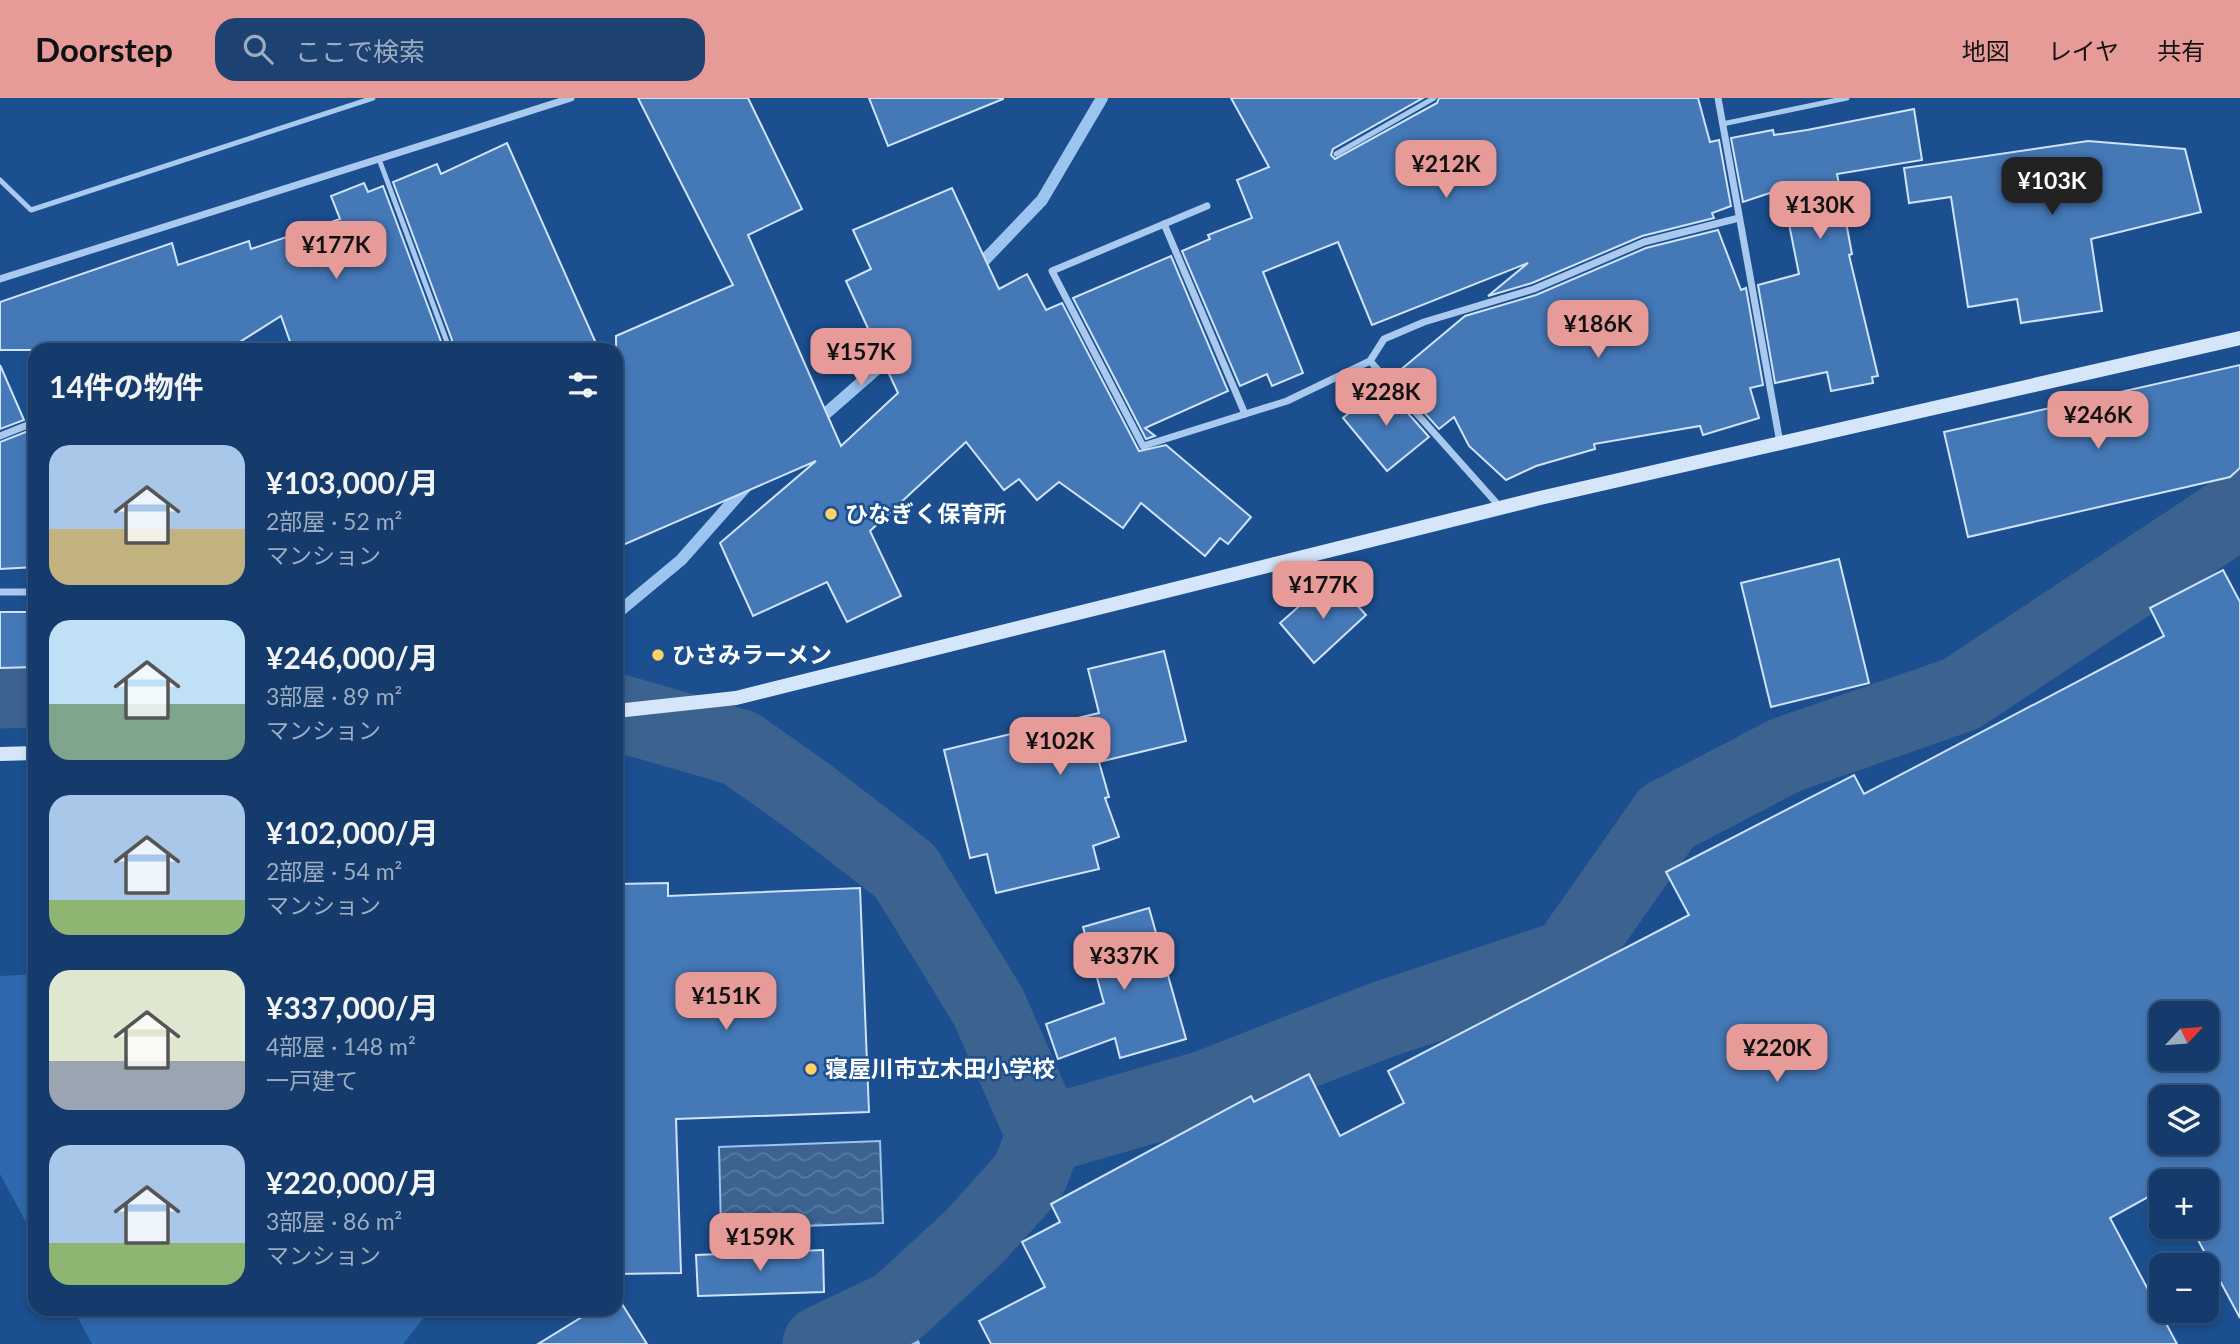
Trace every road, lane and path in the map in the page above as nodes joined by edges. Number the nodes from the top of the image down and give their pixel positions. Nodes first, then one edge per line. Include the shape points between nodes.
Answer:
1 (373, 98) edge
2 (571, 98) edge
3 (1434, 98) edge
4 (1718, 98) edge
5 (1847, 98) edge
6 (1722, 124) junction
7 (1336, 154) dead end
8 (379, 159) junction
9 (0, 180) edge
10 (1207, 206) dead end
11 (1739, 218) junction
12 (1164, 224) junction
13 (0, 279) edge
14 (2240, 338) edge
15 (447, 342) dead end
16 (1370, 361) junction
17 (1245, 414) junction
18 (28, 425) edge
19 (0, 436) edge
20 (1780, 443) junction
21 (1500, 508) junction
22 (0, 592) edge
23 (28, 592) edge
24 (623, 710) edge
25 (28, 753) edge
26 (0, 754) edge

1 - 9 lane via 31,210
2 - 8 street
3 - 7 lane
4 - 6 street
5 - 6 lane
6 - 11 street
8 - 13 street
8 - 15 lane
10 - 12 street
11 - 16 street via 1644,242 1535,289 1424,321 1384,339
11 - 20 street
12 - 17 street
12 - 17 street via 1052,271 1143,446
14 - 20 street
16 - 17 street via 1287,401
16 - 21 street
18 - 19 street
20 - 21 street
21 - 24 street via 736,698
22 - 23 street
25 - 26 street

